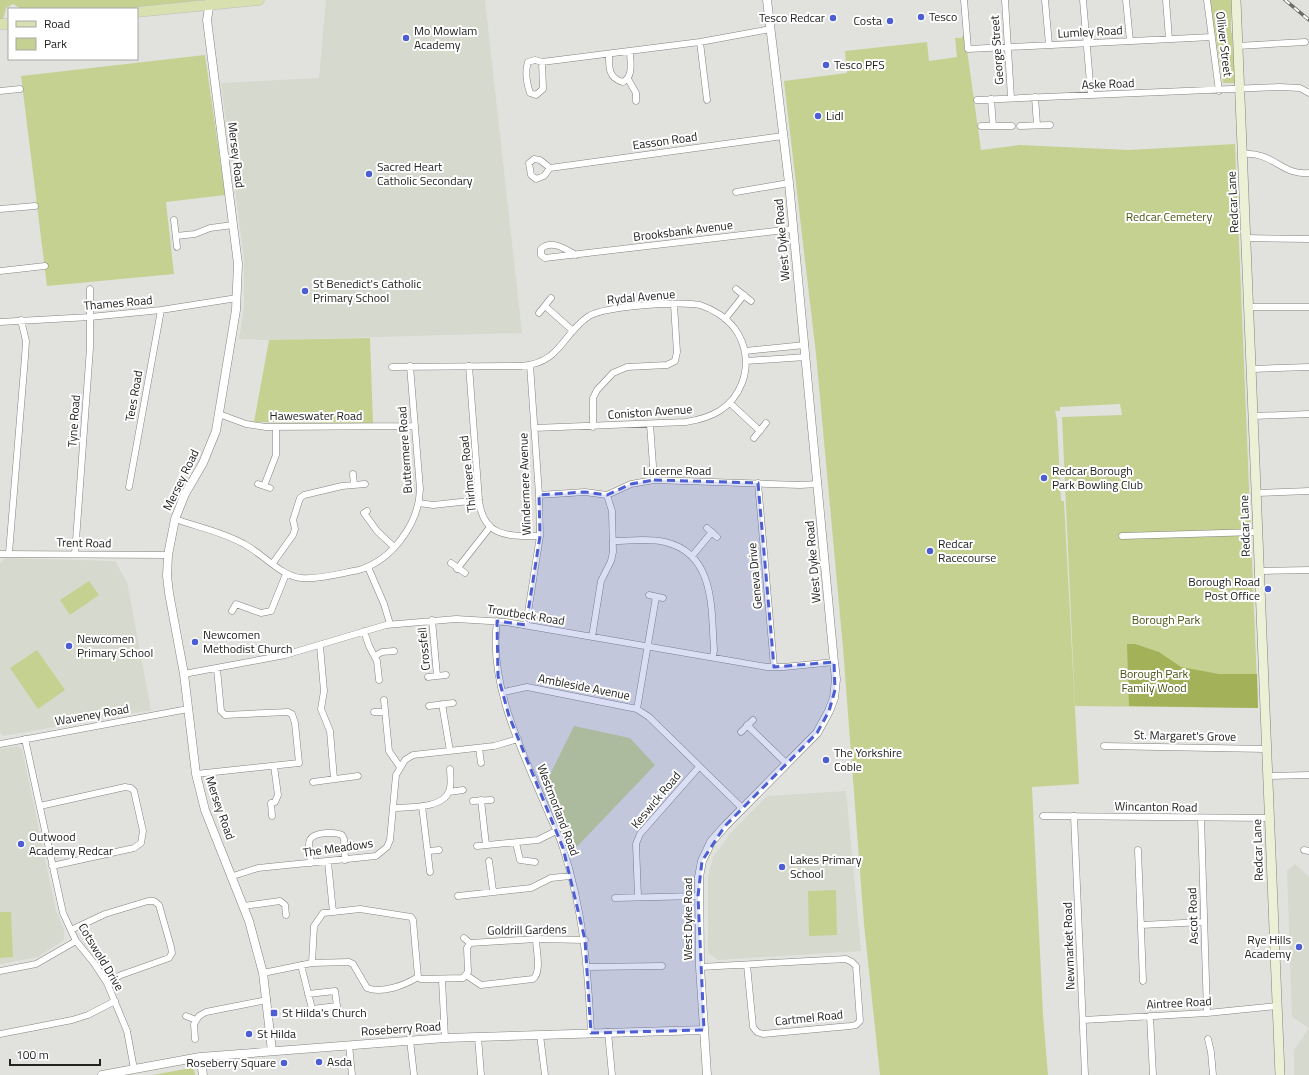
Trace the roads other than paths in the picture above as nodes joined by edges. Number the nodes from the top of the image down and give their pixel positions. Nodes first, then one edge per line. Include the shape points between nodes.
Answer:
1 (260, 0) edge
2 (767, 0) edge
3 (964, 0) edge
4 (1005, 0) edge
5 (1045, 0) edge
6 (1083, 0) edge
7 (1126, 0) edge
8 (1166, 0) edge
9 (1208, 0) edge
10 (1236, 0) edge
11 (210, 2) edge
12 (138, 12) edge
13 (772, 29) junction
14 (1212, 37) junction
15 (1169, 39) junction
16 (1130, 41) junction
17 (700, 42) junction
18 (1305, 42) dead end
19 (1087, 43) junction
20 (1049, 45) junction
21 (1238, 46) junction
22 (1008, 47) junction
23 (630, 51) junction
24 (609, 54) junction
25 (542, 62) junction
26 (628, 79) junction
27 (1240, 88) junction
28 (20, 89) dead end
29 (0, 91) edge
30 (1219, 91) junction
31 (1309, 93) edge
32 (1091, 95) junction
33 (1036, 97) junction
34 (1011, 98) junction
35 (991, 99) junction
36 (707, 100) dead end
37 (977, 100) dead end
38 (636, 101) dead end
39 (1037, 125) junction
40 (1050, 125) dead end
41 (981, 126) dead end
42 (993, 126) junction
43 (1012, 126) dead end
44 (1020, 126) dead end
45 (783, 136) junction
46 (1242, 154) junction
47 (550, 168) dead end
48 (1309, 173) edge
49 (789, 183) junction
50 (736, 192) dead end
51 (35, 206) dead end
52 (0, 209) edge
53 (174, 220) dead end
54 (233, 225) junction
55 (793, 229) junction
56 (176, 236) junction
57 (1246, 238) junction
58 (1309, 238) edge
59 (177, 247) dead end
60 (576, 255) junction
61 (45, 266) dead end
62 (0, 271) edge
63 (90, 289) dead end
64 (736, 289) dead end
65 (744, 295) junction
66 (238, 298) junction
67 (551, 298) dead end
68 (751, 301) dead end
69 (674, 305) junction
70 (545, 306) junction
71 (1249, 307) junction
72 (1309, 307) edge
73 (161, 310) junction
74 (539, 313) dead end
75 (90, 317) junction
76 (725, 319) junction
77 (21, 320) junction
78 (0, 322) edge
79 (573, 331) junction
80 (805, 345) junction
81 (745, 351) junction
82 (806, 356) junction
83 (746, 361) junction
84 (530, 365) junction
85 (410, 366) junction
86 (469, 366) junction
87 (392, 367) dead end
88 (1309, 367) edge
89 (1252, 369) junction
90 (731, 404) junction
91 (219, 414) junction
92 (1309, 414) edge
93 (1253, 416) junction
94 (766, 423) dead end
95 (650, 424) junction
96 (415, 426) junction
97 (593, 426) junction
98 (276, 427) junction
99 (534, 428) junction
100 (760, 431) junction
101 (754, 438) dead end
102 (353, 474) dead end
103 (654, 480) junction
104 (366, 484) dead end
105 (758, 484) junction
106 (818, 484) junction
107 (354, 485) junction
108 (264, 486) dead end
109 (129, 487) dead end
110 (1309, 491) edge
111 (1256, 492) junction
112 (539, 495) junction
113 (607, 495) junction
114 (479, 500) junction
115 (419, 503) junction
116 (368, 511) dead end
117 (175, 519) junction
118 (490, 528) junction
119 (1257, 532) junction
120 (540, 536) junction
121 (1122, 536) dead end
122 (717, 537) dead end
123 (613, 541) junction
124 (394, 547) junction
125 (9, 553) junction
126 (0, 554) edge
127 (75, 554) junction
128 (168, 555) junction
129 (692, 556) junction
130 (273, 563) junction
131 (451, 564) dead end
132 (368, 567) junction
133 (457, 569) junction
134 (1309, 570) edge
135 (1259, 571) junction
136 (465, 573) dead end
137 (286, 574) junction
138 (663, 598) dead end
139 (232, 611) dead end
140 (432, 620) junction
141 (497, 621) junction
142 (390, 624) junction
143 (526, 626) junction
144 (364, 631) junction
145 (592, 637) junction
146 (320, 646) junction
147 (648, 646) junction
148 (394, 651) dead end
149 (375, 656) junction
150 (712, 657) junction
151 (834, 662) junction
152 (774, 667) junction
153 (217, 669) junction
154 (184, 674) junction
155 (446, 675) dead end
156 (437, 676) junction
157 (428, 677) dead end
158 (379, 680) dead end
159 (504, 692) junction
160 (384, 700) dead end
161 (453, 703) dead end
162 (442, 704) junction
163 (429, 706) dead end
164 (188, 709) junction
165 (637, 709) junction
166 (374, 712) dead end
167 (385, 712) junction
168 (753, 720) dead end
169 (747, 726) junction
170 (741, 732) dead end
171 (25, 739) junction
172 (518, 739) junction
173 (0, 744) edge
174 (1104, 746) dead end
175 (479, 748) junction
176 (1266, 748) junction
177 (450, 751) junction
178 (786, 762) junction
179 (481, 763) dead end
180 (274, 766) junction
181 (400, 766) junction
182 (699, 767) junction
183 (450, 769) dead end
184 (196, 774) junction
185 (1309, 775) edge
186 (358, 776) dead end
187 (1267, 776) junction
188 (334, 779) junction
189 (312, 782) dead end
190 (463, 790) dead end
191 (449, 792) junction
192 (481, 800) junction
193 (491, 800) dead end
194 (473, 801) dead end
195 (40, 806) junction
196 (422, 806) junction
197 (393, 808) junction
198 (742, 808) junction
199 (272, 816) dead end
200 (1043, 816) dead end
201 (1074, 816) junction
202 (1201, 818) junction
203 (1269, 818) junction
204 (556, 831) junction
205 (516, 843) junction
206 (486, 845) junction
207 (477, 846) dead end
208 (439, 850) dead end
209 (1138, 850) dead end
210 (429, 851) junction
211 (345, 860) junction
212 (489, 861) dead end
213 (328, 862) junction
214 (535, 862) dead end
215 (311, 863) junction
216 (52, 866) junction
217 (430, 872) dead end
218 (233, 876) junction
219 (570, 876) junction
220 (493, 891) junction
221 (458, 896) dead end
222 (698, 896) junction
223 (615, 898) dead end
224 (638, 898) junction
225 (244, 906) junction
226 (332, 912) junction
227 (286, 915) dead end
228 (1204, 922) junction
229 (1140, 925) junction
230 (70, 930) junction
231 (464, 938) dead end
232 (536, 939) junction
233 (585, 940) junction
234 (76, 941) junction
235 (470, 943) junction
236 (312, 963) junction
237 (301, 965) junction
238 (747, 965) junction
239 (662, 966) dead end
240 (588, 967) junction
241 (700, 967) junction
242 (0, 971) edge
243 (263, 973) junction
244 (466, 975) junction
245 (418, 977) junction
246 (442, 980) junction
247 (1143, 981) dead end
248 (107, 983) junction
249 (308, 994) junction
250 (267, 1000) junction
251 (115, 1001) junction
252 (1277, 1006) junction
253 (1207, 1013) junction
254 (186, 1016) dead end
255 (1150, 1016) junction
256 (196, 1020) junction
257 (1083, 1020) junction
258 (704, 1030) junction
259 (608, 1032) junction
260 (0, 1034) edge
261 (591, 1034) junction
262 (540, 1035) junction
263 (478, 1037) junction
264 (446, 1038) junction
265 (195, 1039) dead end
266 (410, 1040) junction
267 (1208, 1040) dead end
268 (349, 1045) junction
269 (272, 1051) junction
270 (200, 1057) junction
271 (134, 1069) junction
272 (102, 1075) edge
273 (203, 1075) edge
274 (352, 1075) edge
275 (414, 1075) edge
276 (481, 1075) edge
277 (545, 1075) edge
278 (612, 1075) edge
279 (708, 1075) edge
280 (1085, 1075) edge
281 (1153, 1075) edge
282 (1212, 1075) edge
283 (1280, 1075) edge

1 - 11 main road
2 - 13 street, West Dyke Road
3 - 22 street, Lumley Road via 968,49
4 - 22 street, George Street
5 - 20 street
6 - 19 street
7 - 16 street
8 - 15 street
9 - 14 street, Olliver Street
10 - 21 main road, Redcar Lane
11 - 12 main road
11 - 54 street, Mersey Road via 206,20
13 - 17 street
13 - 45 street, West Dyke Road
14 - 15 street, Lumley Road
14 - 30 street, Olliver Street
15 - 16 street, Lumley Road
16 - 19 street, Lumley Road
17 - 23 street
17 - 36 street
18 - 21 street
19 - 20 street, Lumley Road
19 - 32 street
20 - 22 street, Lumley Road
21 - 27 main road, Redcar Lane
22 - 34 street, George Street
23 - 24 street
23 - 26 street via 631,73
24 - 25 street
24 - 26 street via 611,75 615,80 623,82
25 - 25 street via 528,62 526,67 530,93 536,94 543,89
26 - 38 street via 636,93
27 - 30 street, Aske Road
27 - 31 street, Aske Road via 1300,88
27 - 46 main road, Redcar Lane
28 - 29 street
30 - 32 street, Aske Road
32 - 33 street, Aske Road
33 - 34 street, Aske Road
33 - 39 street
34 - 35 street, Aske Road
35 - 37 street, Aske Road
35 - 42 street
39 - 40 street
39 - 44 street
41 - 42 street
42 - 43 street
45 - 47 street, Easson Road
45 - 49 street, West Dyke Road
46 - 48 street via 1267,157 1291,172
46 - 57 main road, Redcar Lane
49 - 50 street
49 - 55 street, West Dyke Road
51 - 52 street
53 - 56 street
54 - 56 street
54 - 66 street, Mersey Road via 238,264
55 - 60 street, Brooksbank Avenue
55 - 80 street, West Dyke Road
56 - 59 street
57 - 58 street
57 - 71 main road, Redcar Lane
60 - 60 street, Brooksbank Avenue via 545,258 542,249 546,245 556,244
61 - 62 street
63 - 75 street, Tyne Road
64 - 65 street
65 - 68 street
65 - 76 street
66 - 73 street, Thames Road
66 - 91 street, Mersey Road
67 - 70 street
69 - 76 street, Rydal Avenue via 700,306
69 - 79 street, Rydal Avenue via 603,311 591,315
69 - 97 street via 677,352 675,362 667,365 627,367 614,373 597,390 593,398
70 - 74 street
70 - 79 street
71 - 72 street
71 - 89 main road, Redcar Lane
73 - 75 street, Thames Road
73 - 109 street, Tees Road
75 - 77 street, Thames Road
75 - 127 street, Tyne Road
76 - 81 street, Rydal Avenue via 735,329
77 - 78 street, Thames Road
77 - 125 street via 26,341
79 - 84 street, Rydal Avenue via 547,360
80 - 81 street
80 - 82 street, West Dyke Road
81 - 83 street
82 - 83 street
82 - 106 street, West Dyke Road
83 - 90 street via 742,383
84 - 86 street, Rydal Avenue
84 - 99 street, Windermere Avenue
85 - 86 street, Rydal Avenue
85 - 87 street, Rydal Avenue
85 - 96 street, Buttermere Road
86 - 114 street, Thirlmere Road
88 - 89 street
89 - 93 main road, Redcar Lane
90 - 95 street, Coniston Avenue via 702,419
90 - 100 street
91 - 98 street, Haweswater Road via 246,424
91 - 117 street, Mersey Road via 212,443 184,494
92 - 93 street
93 - 111 main road, Redcar Lane
94 - 100 street
95 - 97 street, Coniston Avenue
95 - 103 street
96 - 98 street, Haweswater Road
96 - 115 street, Buttermere Road
97 - 99 street, Coniston Avenue
98 - 108 street via 276,455
99 - 112 street, Windermere Avenue
100 - 101 street
102 - 107 street
103 - 105 street, Lucerne Road
103 - 113 street, Lucerne Road via 631,484
104 - 107 street
105 - 106 street, Lucerne Road
105 - 152 street, Geneva Drive
106 - 151 street, West Dyke Road
107 - 130 street via 300,498 295,513 293,535
110 - 111 street
111 - 119 main road, Redcar Lane
112 - 113 street via 585,492
112 - 120 street, Windermere Avenue
113 - 123 street via 612,511
114 - 115 street via 433,505
114 - 118 street, Thirlmere Road via 482,516
115 - 124 street, Buttermere Road via 408,530
116 - 124 street via 364,513 372,525
117 - 128 street, Mersey Road
117 - 130 street, Buttermere Road via 224,535 244,544
118 - 120 street via 505,535
118 - 133 street
119 - 121 street
119 - 135 main road, Redcar Lane
120 - 143 street, Windermere Avenue
122 - 129 street via 710,530
123 - 129 street via 664,542 673,544
123 - 145 street via 610,562 601,581
124 - 132 street, Buttermere Road
125 - 126 street, Trent Road
125 - 127 street, Trent Road
127 - 128 street, Trent Road
128 - 154 street, Mersey Road via 169,593
129 - 150 street via 701,567 708,583 714,650
130 - 137 street, Buttermere Road
131 - 133 street
132 - 137 street, Buttermere Road via 310,578
132 - 142 street
133 - 136 street
134 - 135 street
135 - 176 main road, Redcar Lane
137 - 139 street via 271,611 261,613 236,604
138 - 147 street via 652,596
140 - 141 street, Troutbeck Road
140 - 142 street, Troutbeck Road
140 - 156 street, Crossfell
141 - 143 street, Troutbeck Road
141 - 159 street, Westmorland Road via 498,676
142 - 144 street, Troutbeck Road
143 - 145 street, Troutbeck Road
144 - 146 street, Troutbeck Road
144 - 149 street
145 - 147 street, Troutbeck Road
146 - 153 street, Troutbeck Road
146 - 188 street via 324,691 322,709 330,731
147 - 150 street, Troutbeck Road
147 - 165 street
148 - 149 street via 382,652
149 - 158 street
150 - 152 street, Troutbeck Road
151 - 152 street, Troutbeck Road
151 - 178 street, West Dyke Road via 835,690 830,711 817,733
153 - 154 street, Troutbeck Road
153 - 180 street via 221,711 225,715 288,712 292,714 296,724 300,762
154 - 164 street, Mersey Road
155 - 156 street, Crossfell
156 - 157 street, Crossfell
159 - 165 street, Ambleside Avenue via 527,687
159 - 172 street, Westmorland Road via 509,716
160 - 167 street
161 - 162 street
162 - 163 street
162 - 177 street
164 - 171 street, Waveney Road
164 - 184 street, Mersey Road
165 - 182 street, Ambleside Avenue via 649,717
166 - 167 street
167 - 181 street via 389,751
168 - 169 street
169 - 170 street
169 - 178 street
171 - 173 street, Waveney Road
171 - 195 street, Cotswold Drive
172 - 175 street
172 - 204 street, Westmorland Road
174 - 176 street, St. Margaret's Grove
175 - 177 street
175 - 179 street
176 - 187 main road, Redcar Lane
177 - 181 street via 413,755
178 - 198 street, West Dyke Road
180 - 184 street
180 - 199 street via 278,795 275,802 271,803
181 - 197 street, The Meadows via 396,775
182 - 198 street, Ambleside Avenue
182 - 224 street, Keswick Road via 640,834 636,844
183 - 191 street
184 - 218 street, Mersey Road via 205,810
185 - 187 street
186 - 188 street
187 - 203 main road, Redcar Lane
188 - 189 street
190 - 191 street
191 - 196 street via 437,802
192 - 193 street
192 - 194 street
192 - 206 street
195 - 216 street, Cotswold Drive
195 - 216 street via 125,787 131,788 134,791 143,831 141,843 134,848
196 - 197 street
196 - 210 street
197 - 211 street, The Meadows via 387,847 376,856
198 - 222 street, West Dyke Road via 711,842 702,861
200 - 201 street, Wincanton Road
201 - 202 street, Wincanton Road
201 - 257 street, Newmarket Road
202 - 203 street, Wincanton Road
202 - 228 street, Ascot Road
203 - 252 main road, Redcar Lane
204 - 205 street via 538,840
204 - 219 street, Westmorland Road
205 - 206 street
205 - 214 street via 520,860
206 - 207 street
208 - 210 street
209 - 229 street
210 - 217 street
211 - 213 street, The Meadows
211 - 215 street via 342,835 316,834 308,841
212 - 220 street
213 - 215 street, The Meadows
213 - 226 street
215 - 218 street, The Meadows via 258,868
216 - 230 street, Cotswold Drive via 63,913
218 - 225 street, Mersey Road
219 - 220 street via 551,878 531,888
219 - 233 street, Westmorland Road
220 - 221 street
222 - 224 street
222 - 241 street, West Dyke Road
223 - 224 street
225 - 227 street via 280,901 285,905
225 - 243 street, Mersey Road
226 - 236 street via 323,913 314,926
226 - 245 street via 360,909 410,917 413,920
228 - 229 street
228 - 253 street, Ascot Road
229 - 247 street
230 - 234 street, Cotswold Drive
230 - 248 street via 105,914 148,901 154,901 159,905 171,947 172,953 169,958 121,975
231 - 235 street, Goldrill Gardens
232 - 233 street, Goldrill Gardens
232 - 235 street, Goldrill Gardens
232 - 244 street via 537,970 533,979 481,985
233 - 240 street, Westmorland Road
234 - 242 street via 36,964
234 - 248 street, Cotswold Drive
235 - 244 street, Goldrill Gardens via 467,948
236 - 237 street
236 - 245 street via 353,964 370,989 399,987
237 - 243 street
237 - 249 street
238 - 238 street, Cartmel Road via 846,959 856,966 860,1021 850,1026 763,1034 757,1032 753,1027
238 - 241 street, Cartmel Road
239 - 240 street
240 - 261 street, Westmorland Road
241 - 258 street, West Dyke Road
243 - 250 street, Mersey Road
244 - 246 street via 463,978
245 - 246 street via 425,980
246 - 264 street
248 - 251 street, Cotswold Drive
249 - 249 street via 312,1009 337,1006 335,991
250 - 256 street via 206,1012
250 - 269 street, Mersey Road
251 - 260 street via 72,1020
251 - 271 street, Cotswold Drive via 126,1032
252 - 253 street, Aintree Road
252 - 283 main road, Redcar Lane
253 - 255 street, Aintree Road
254 - 256 street
255 - 257 street, Aintree Road
255 - 281 street
256 - 265 street
257 - 280 street, Newmarket Road
258 - 259 street, Roseberry Road
258 - 279 street, West Dyke Road
259 - 261 street, Roseberry Road
259 - 278 street
261 - 262 street, Roseberry Road
262 - 263 street, Roseberry Road
262 - 277 street
263 - 264 street, Roseberry Road
263 - 276 street
264 - 266 street, Roseberry Road
266 - 268 street, Roseberry Road
266 - 275 street
267 - 282 street
268 - 269 street, Roseberry Road
268 - 274 street
269 - 270 street, Roseberry Road
270 - 271 street, Roseberry Road
270 - 273 street
271 - 272 street, Roseberry Road

